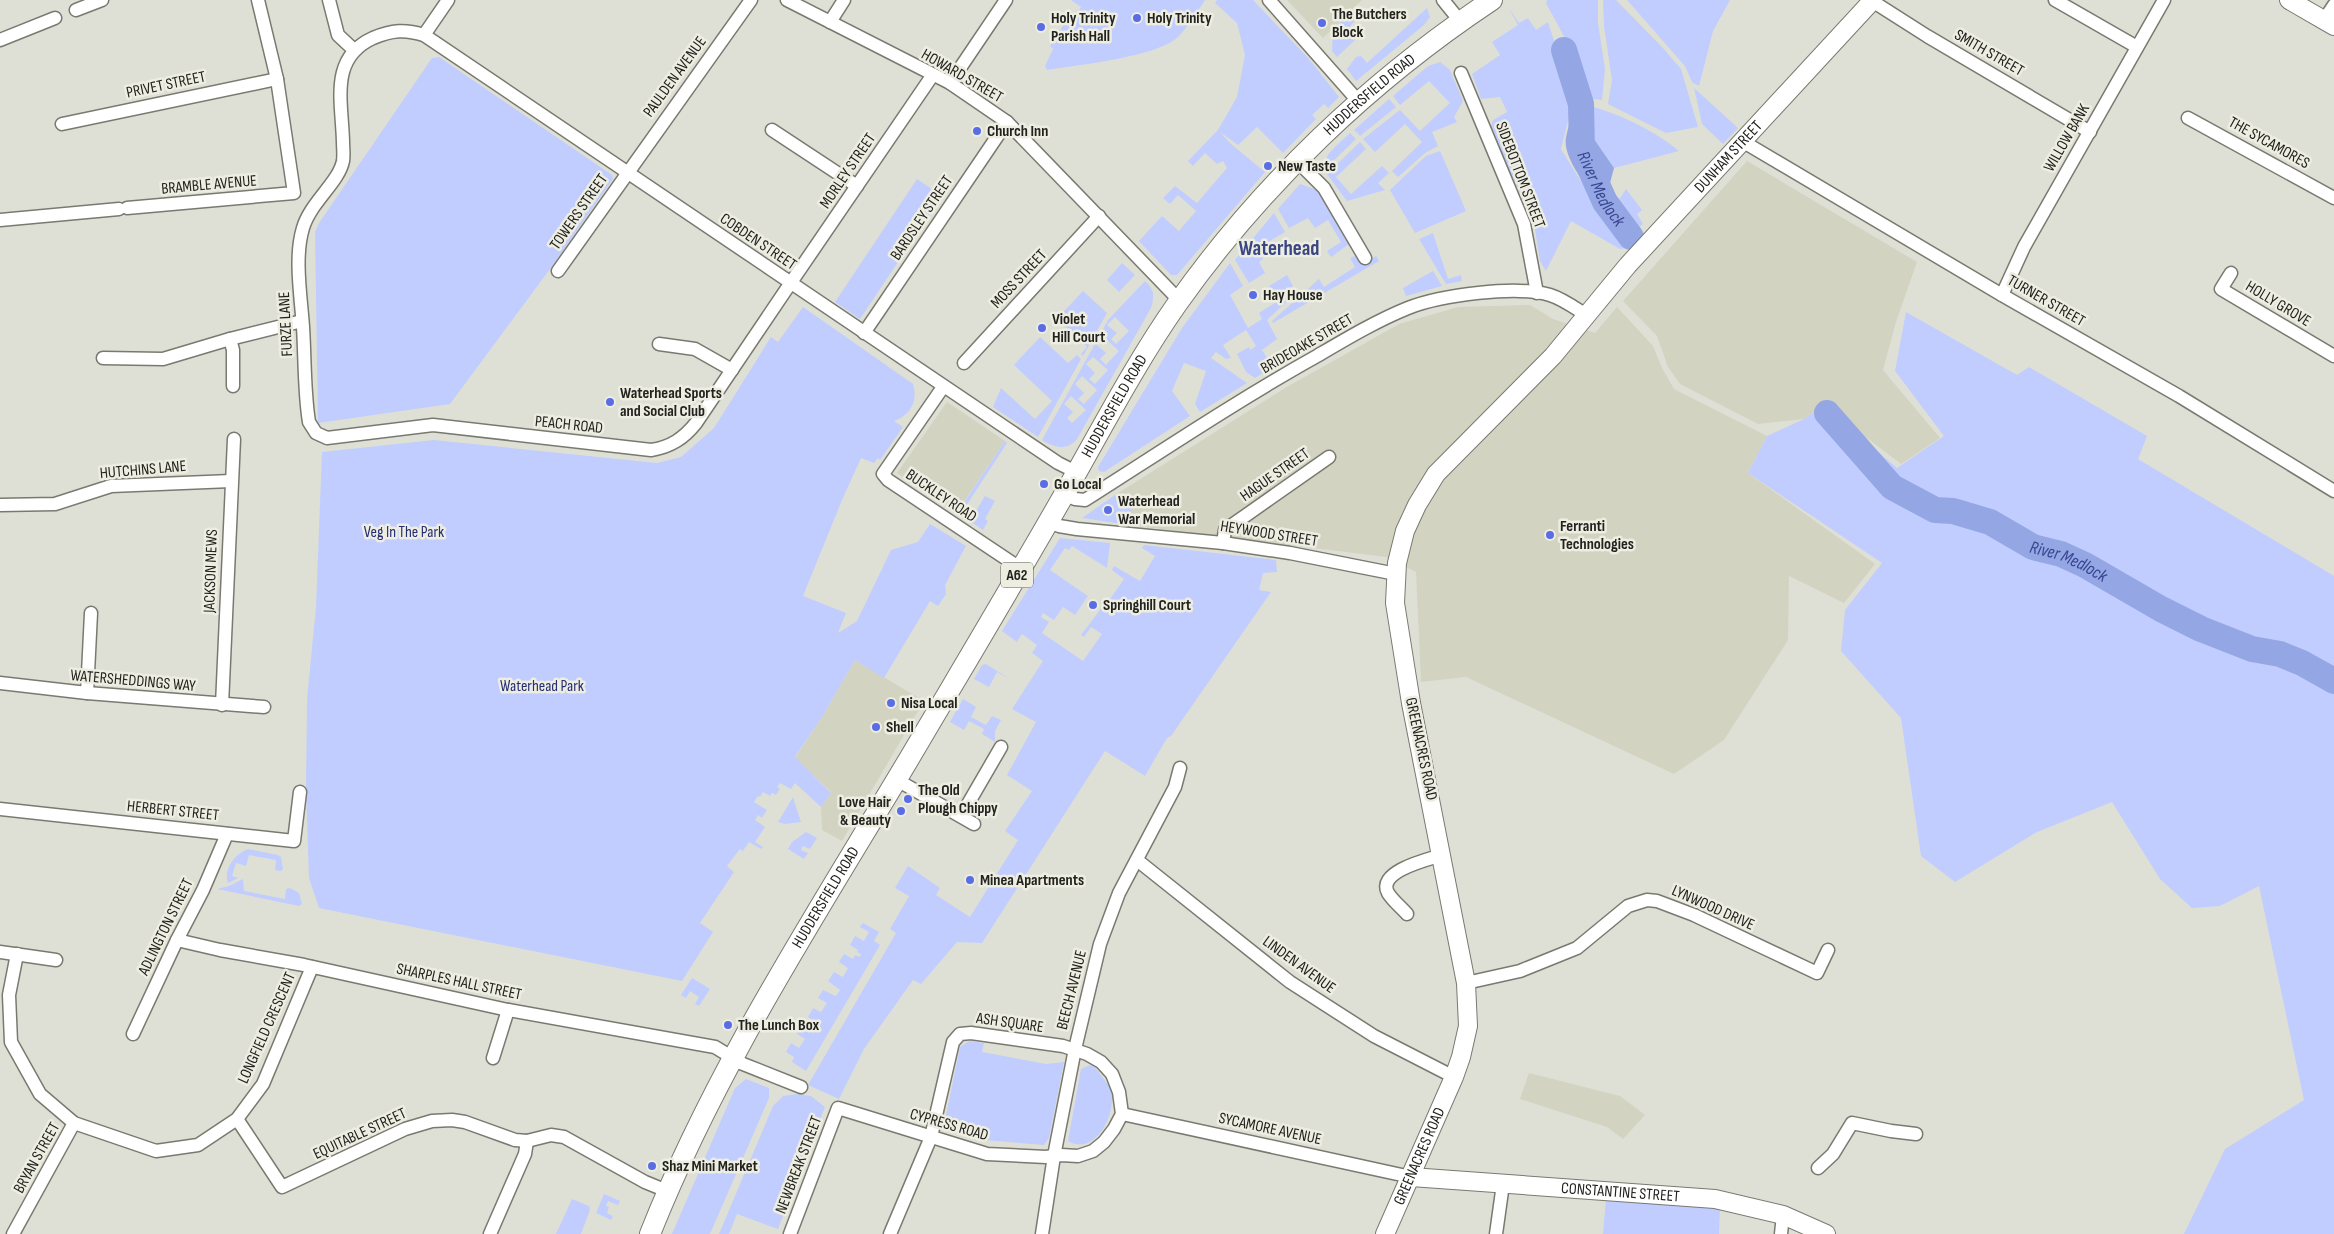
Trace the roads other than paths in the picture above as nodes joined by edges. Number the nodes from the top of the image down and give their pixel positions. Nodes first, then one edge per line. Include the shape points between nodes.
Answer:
1 (102, 0) edge
2 (258, 0) edge
3 (329, 0) edge
4 (448, 0) edge
5 (751, 0) edge
6 (787, 0) edge
7 (844, 0) edge
8 (1006, 0) edge
9 (1269, 0) edge
10 (1443, 0) edge
11 (1492, 0) edge
12 (2055, 0) edge
13 (2164, 0) edge
14 (2289, 0) edge
15 (1872, 1) edge
16 (2334, 5) edge
17 (76, 10) dead end
18 (55, 18) dead end
19 (1460, 21) junction
20 (830, 22) junction
21 (2329, 23) edge
22 (424, 35) junction
23 (0, 40) edge
24 (2138, 47) junction
25 (354, 50) junction
26 (1461, 73) dead end
27 (932, 76) junction
28 (277, 79) junction
29 (950, 84) junction
30 (1359, 102) junction
31 (2188, 118) dead end
32 (1007, 122) junction
33 (62, 124) dead end
34 (772, 130) dead end
35 (2090, 132) junction
36 (1742, 141) junction
37 (1297, 161) junction
38 (627, 173) junction
39 (857, 186) junction
40 (2334, 198) edge
41 (1099, 216) junction
42 (0, 220) edge
43 (1366, 258) dead end
44 (558, 271) dead end
45 (2231, 273) dead end
46 (791, 283) junction
47 (1537, 293) junction
48 (2002, 295) junction
49 (1180, 300) junction
50 (1586, 315) junction
51 (302, 321) junction
52 (864, 333) junction
53 (230, 338) junction
54 (658, 344) dead end
55 (2334, 356) edge
56 (103, 358) dead end
57 (964, 363) dead end
58 (732, 370) junction
59 (233, 386) dead end
60 (943, 387) junction
61 (321, 437) joint
62 (234, 439) dead end
63 (1330, 457) dead end
64 (1076, 472) junction
65 (231, 481) junction
66 (2334, 491) edge
67 (1064, 494) junction
68 (0, 505) edge
69 (1048, 521) junction
70 (1223, 543) junction
71 (1020, 568) junction
72 (1396, 574) junction
73 (92, 613) dead end
74 (0, 683) edge
75 (87, 694) junction
76 (222, 705) junction
77 (264, 707) dead end
78 (1001, 747) dead end
79 (1180, 768) dead end
80 (897, 780) junction
81 (300, 792) dead end
82 (0, 809) edge
83 (961, 816) junction
84 (974, 824) dead end
85 (227, 834) junction
86 (1442, 855) junction
87 (1136, 860) junction
88 (1407, 914) dead end
89 (177, 940) junction
90 (1828, 950) dead end
91 (0, 952) edge
92 (17, 954) junction
93 (56, 960) dead end
94 (312, 967) junction
95 (1466, 984) junction
96 (508, 1010) junction
97 (133, 1034) dead end
98 (1075, 1049) junction
99 (732, 1056) junction
100 (493, 1058) dead end
101 (1454, 1077) junction
102 (801, 1087) dead end
103 (838, 1108) joint
104 (1122, 1114) junction
105 (237, 1119) junction
106 (74, 1123) junction
107 (1916, 1134) dead end
108 (931, 1137) junction
109 (527, 1141) junction
110 (1054, 1156) junction
111 (1818, 1168) dead end
112 (1411, 1177) junction
113 (1503, 1184) junction
114 (667, 1191) junction
115 (1783, 1215) junction
116 (12, 1234) edge
117 (490, 1234) edge
118 (650, 1234) edge
119 (790, 1234) edge
120 (890, 1234) edge
121 (1042, 1234) edge
122 (1385, 1234) edge
123 (1496, 1234) edge
124 (1781, 1234) edge
125 (1826, 1234) edge

1 - 17 street
2 - 28 street
3 - 25 street via 338,35
4 - 22 street
5 - 38 street, PAULDEN AVENUE
6 - 20 street, HOWARD STREET
7 - 20 street
8 - 29 street
9 - 30 street
10 - 19 street
11 - 19 main road, HUDDERSFIELD ROAD / A62
12 - 24 street
13 - 24 street, WILLOW BANK
14 - 21 street
15 - 35 street, SMITH STREET
15 - 36 street, DUNHAM STREET
16 - 21 street
18 - 23 street
19 - 30 main road, HUDDERSFIELD ROAD / A62
20 - 27 street, HOWARD STREET
22 - 25 street via 408,30 390,31
22 - 38 street, COBDEN STREET
24 - 35 street, WILLOW BANK
25 - 51 street, FURZE LANE via 342,70 343,161 332,182 312,206 302,229
26 - 47 street, SIDEBOTTOM STREET via 1524,224
27 - 29 street, HOWARD STREET
27 - 39 street, MORLEY STREET
28 - 33 street, PRIVET STREET
28 - 42 street, BRAMBLE AVENUE via 294,193
29 - 32 street, HOWARD STREET
30 - 37 main road, HUDDERSFIELD ROAD / A62
31 - 40 street, THE SYCAMORES
32 - 41 street, HOWARD STREET
32 - 52 street, BARDSLEY STREET
34 - 39 street
35 - 48 street, WILLOW BANK via 2024,247
36 - 48 street, TURNER STREET
36 - 50 street, DUNHAM STREET
37 - 43 street via 1324,188
37 - 49 main road, HUDDERSFIELD ROAD / A62 via 1251,211
38 - 44 street, TOWERS STREET
38 - 46 street, COBDEN STREET
39 - 46 street, MORLEY STREET
41 - 49 street, HOWARD STREET
41 - 57 street, MOSS STREET
45 - 55 street, HOLLY GROVE via 2221,290
46 - 52 street, COBDEN STREET
46 - 58 street, PEACH ROAD
47 - 50 street, BRIDEOAKE STREET via 1550,295
47 - 67 street, BRIDEOAKE STREET via 1470,293 1408,308 1287,372 1085,500
48 - 66 street, TURNER STREET via 2179,396
49 - 64 main road, HUDDERSFIELD ROAD / A62 via 1148,348
50 - 72 street, GREENACRES ROAD via 1553,356 1436,474 1416,505 1405,531
51 - 53 street
51 - 61 street, FURZE LANE via 307,408 312,429
52 - 60 street, COBDEN STREET
53 - 56 street via 163,359
53 - 59 street
54 - 58 street via 695,349
58 - 61 street, PEACH ROAD via 691,430 680,440 658,449 433,425
60 - 64 street, COBDEN STREET
60 - 71 street, BUCKLEY ROAD via 883,474
62 - 65 street, JACKSON MEWS
63 - 70 street, HAGUE STREET via 1225,530
64 - 67 main road, HUDDERSFIELD ROAD / A62
65 - 68 street, HUTCHINS LANE via 112,486 55,504
65 - 76 street, JACKSON MEWS
67 - 69 main road, HUDDERSFIELD ROAD / A62
69 - 70 street, HEYWOOD STREET via 1077,529
69 - 71 main road, HUDDERSFIELD ROAD / A62
70 - 72 street, HEYWOOD STREET
71 - 80 main road, HUDDERSFIELD ROAD / A62
72 - 86 street, GREENACRES ROAD via 1395,602 1403,660
73 - 75 street
74 - 75 street, WATERSHEDDINGS WAY
75 - 76 street, WATERSHEDDINGS WAY
76 - 77 street, WATERSHEDDINGS WAY
78 - 83 street
79 - 87 street, BEECH AVENUE via 1175,787
80 - 83 street
80 - 99 main road, HUDDERSFIELD ROAD / A62
81 - 85 street, HERBERT STREET via 294,841
82 - 85 street, HERBERT STREET
83 - 84 street
85 - 89 street, ADLINGTON STREET via 204,890
86 - 88 street via 1400,870 1390,879 1388,893
86 - 95 street, GREENACRES ROAD
87 - 98 street, BEECH AVENUE via 1119,893 1100,944
87 - 101 street, LINDEN AVENUE via 1290,982 1374,1036
89 - 94 street, SHARPLES HALL STREET
89 - 97 street, ADLINGTON STREET
90 - 95 street, LYNWOOD DRIVE via 1817,973 1694,915 1647,900 1628,906 1576,948 1520,971
91 - 92 street
92 - 93 street
92 - 106 street, LONGFIELD CRESCENT via 9,995 11,1042 40,1094
94 - 96 street, SHARPLES HALL STREET
94 - 105 street, LONGFIELD CRESCENT via 263,1084
95 - 101 street, GREENACRES ROAD via 1468,1026
96 - 99 street, SHARPLES HALL STREET via 715,1047
96 - 100 street
98 - 104 street via 1101,1062 1112,1074
98 - 108 street, ASH SQUARE via 960,1034 953,1042
98 - 110 street, BEECH AVENUE
99 - 102 street, SHARPLES HALL STREET
99 - 114 main road, HUDDERSFIELD ROAD / A62
101 - 112 street, GREENACRES ROAD
103 - 108 street, CYPRESS ROAD
103 - 119 street, NEWBREAK STREET
104 - 110 street, CYPRESS ROAD via 1104,1142 1093,1151 1078,1156
104 - 112 street, SYCAMORE AVENUE
105 - 106 street, LONGFIELD CRESCENT via 198,1145 156,1151
105 - 109 street, EQUITABLE STREET via 282,1187 405,1129 432,1120 465,1122 515,1140
106 - 116 street, BRYAN STREET
107 - 111 street via 1852,1123 1832,1154
108 - 110 street, CYPRESS ROAD via 986,1154
108 - 120 street
109 - 114 street, EQUITABLE STREET via 551,1135 564,1137
109 - 117 street via 525,1154
110 - 121 street, BEECH AVENUE
112 - 113 street, CONSTANTINE STREET
112 - 122 street, GREENACRES ROAD
113 - 115 street, CONSTANTINE STREET via 1715,1199
113 - 123 street
114 - 118 main road, HUDDERSFIELD ROAD / A62
115 - 124 street
115 - 125 street, CONSTANTINE STREET

